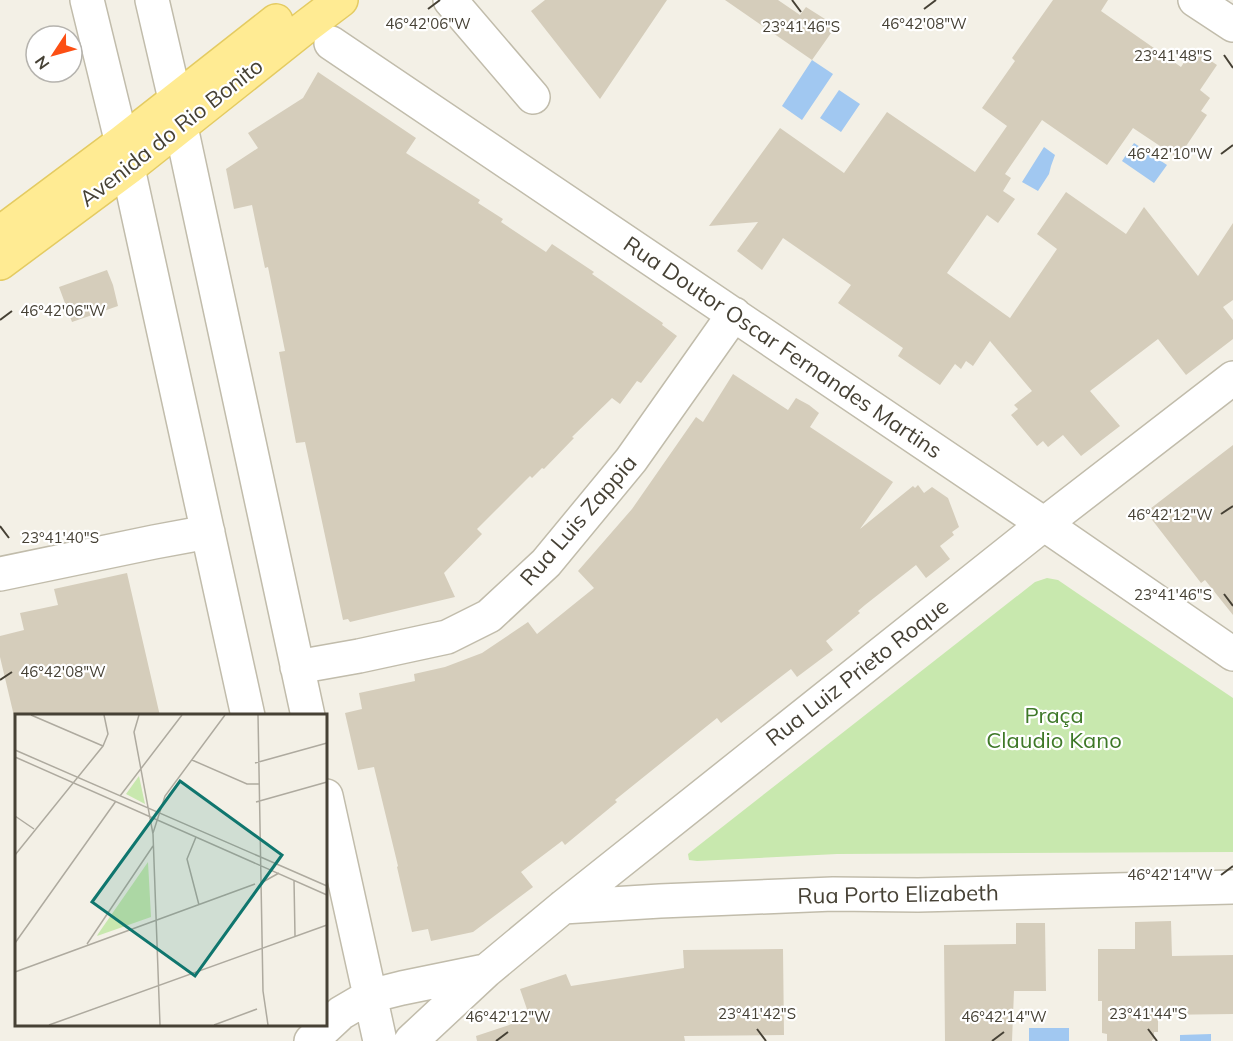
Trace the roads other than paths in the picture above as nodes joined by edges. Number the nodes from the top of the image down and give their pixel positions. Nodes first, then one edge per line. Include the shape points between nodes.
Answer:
1 (87, 0) edge
2 (152, 0) edge
3 (341, 0) edge
4 (450, 0) edge
5 (288, 4) edge
6 (331, 43) dead end
7 (533, 98) dead end
8 (178, 112) junction
9 (125, 155) junction
10 (0, 233) edge
11 (0, 263) edge
12 (734, 314) junction
13 (1233, 378) edge
14 (1044, 524) junction
15 (208, 532) junction
16 (0, 574) edge
17 (1233, 654) edge
18 (297, 667) junction
19 (249, 714) edge
20 (308, 714) edge
21 (327, 801) edge
22 (1233, 887) edge
23 (563, 907) junction
24 (486, 971) junction
25 (370, 996) junction
26 (327, 1024) edge
27 (325, 1026) edge
28 (313, 1036) edge
29 (380, 1041) edge
30 (411, 1041) edge

1 - 9 street
2 - 8 street
3 - 8 main road, Avenida do Rio Bonito
4 - 7 street
5 - 8 main road, Avenida do Rio Bonito
6 - 12 street, Rua Doutor Oscar Fernandes Martins
8 - 9 main road, Avenida do Rio Bonito
8 - 18 street
9 - 10 main road, Avenida do Rio Bonito
9 - 11 main road, Avenida do Rio Bonito
9 - 15 street
12 - 14 street, Rua Doutor Oscar Fernandes Martins
12 - 18 street, Rua Luis Zappia via 631,460 546,563 489,616 447,637
13 - 14 street, Rua Luiz Prieto Roque
14 - 17 street, Rua Doutor Oscar Fernandes Martins
14 - 23 street, Rua Luiz Prieto Roque
15 - 16 street
15 - 19 street
18 - 20 street
21 - 25 street
22 - 23 street, Rua Porto Elizabeth via 833,894
23 - 24 street, Rua Luiz Prieto Roque
24 - 25 street, Rua Luiz Prieto Roque
24 - 30 street, Rua Luiz Prieto Roque
25 - 26 street, Rua Luiz Prieto Roque
25 - 29 street
27 - 28 street, Rua Luiz Prieto Roque

